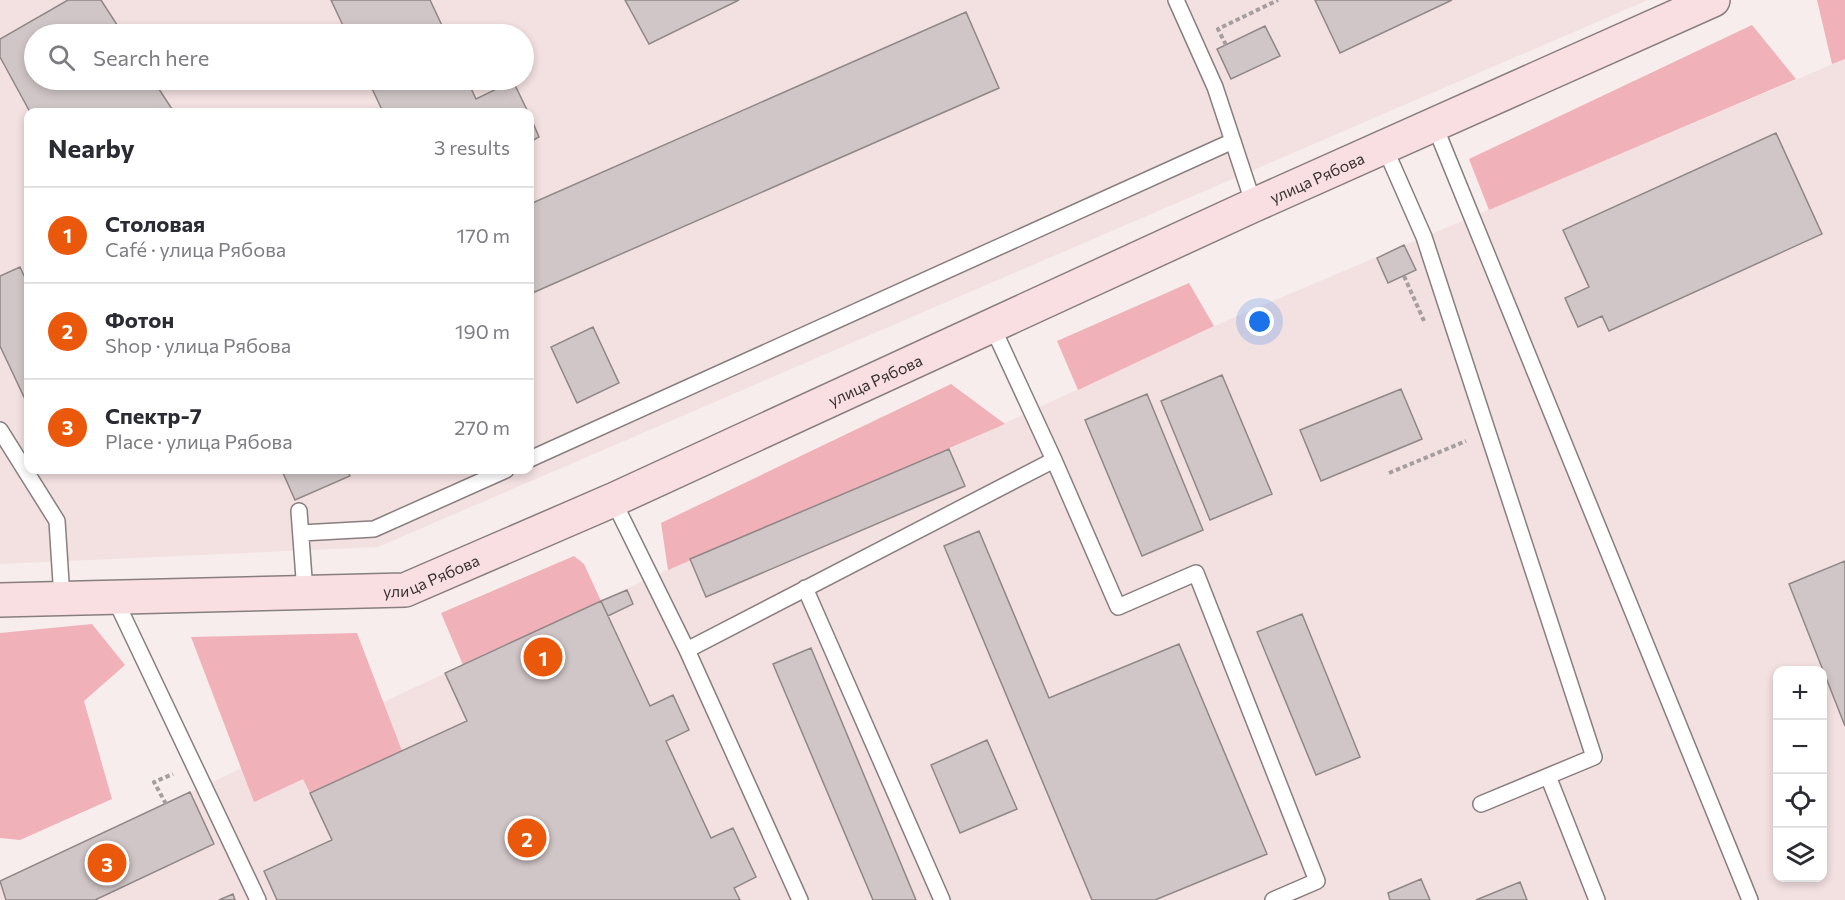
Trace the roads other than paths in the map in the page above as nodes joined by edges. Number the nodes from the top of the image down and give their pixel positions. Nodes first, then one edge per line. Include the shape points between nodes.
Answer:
1 (1176, 0) edge
2 (1713, 0) edge
3 (1434, 124) junction
4 (1233, 141) junction
5 (1384, 146) junction
6 (1254, 205) junction
7 (992, 326) junction
8 (0, 430) edge
9 (534, 457) edge
10 (1054, 460) junction
11 (24, 468) edge
12 (28, 474) edge
13 (497, 474) edge
14 (613, 500) junction
15 (299, 511) dead end
16 (301, 533) junction
17 (805, 588) junction
18 (305, 592) junction
19 (114, 597) junction
20 (62, 598) junction
21 (0, 600) edge
22 (687, 650) junction
23 (1548, 776) junction
24 (1481, 804) dead end
25 (258, 900) edge
26 (800, 900) edge
27 (942, 900) edge
28 (1273, 900) edge
29 (1597, 900) edge
30 (1749, 900) edge

1 - 4 lane via 1215,87
2 - 3 street, улица Рябова
3 - 5 street, улица Рябова
3 - 30 lane
4 - 6 lane
4 - 9 lane
5 - 6 street, улица Рябова
5 - 23 lane via 1424,237 1594,757
6 - 7 street, улица Рябова
7 - 10 lane
7 - 14 street, улица Рябова
8 - 11 lane
10 - 17 lane
10 - 28 lane via 1118,607 1196,573 1317,881
12 - 20 lane via 57,521
13 - 16 lane via 374,529
14 - 18 street, улица Рябова via 405,590
14 - 22 lane
15 - 16 lane
16 - 18 lane
17 - 22 lane
17 - 27 lane
18 - 19 street, улица Рябова
19 - 20 street, улица Рябова
19 - 25 lane
20 - 21 street, улица Рябова
22 - 26 lane
23 - 24 lane
23 - 29 lane

